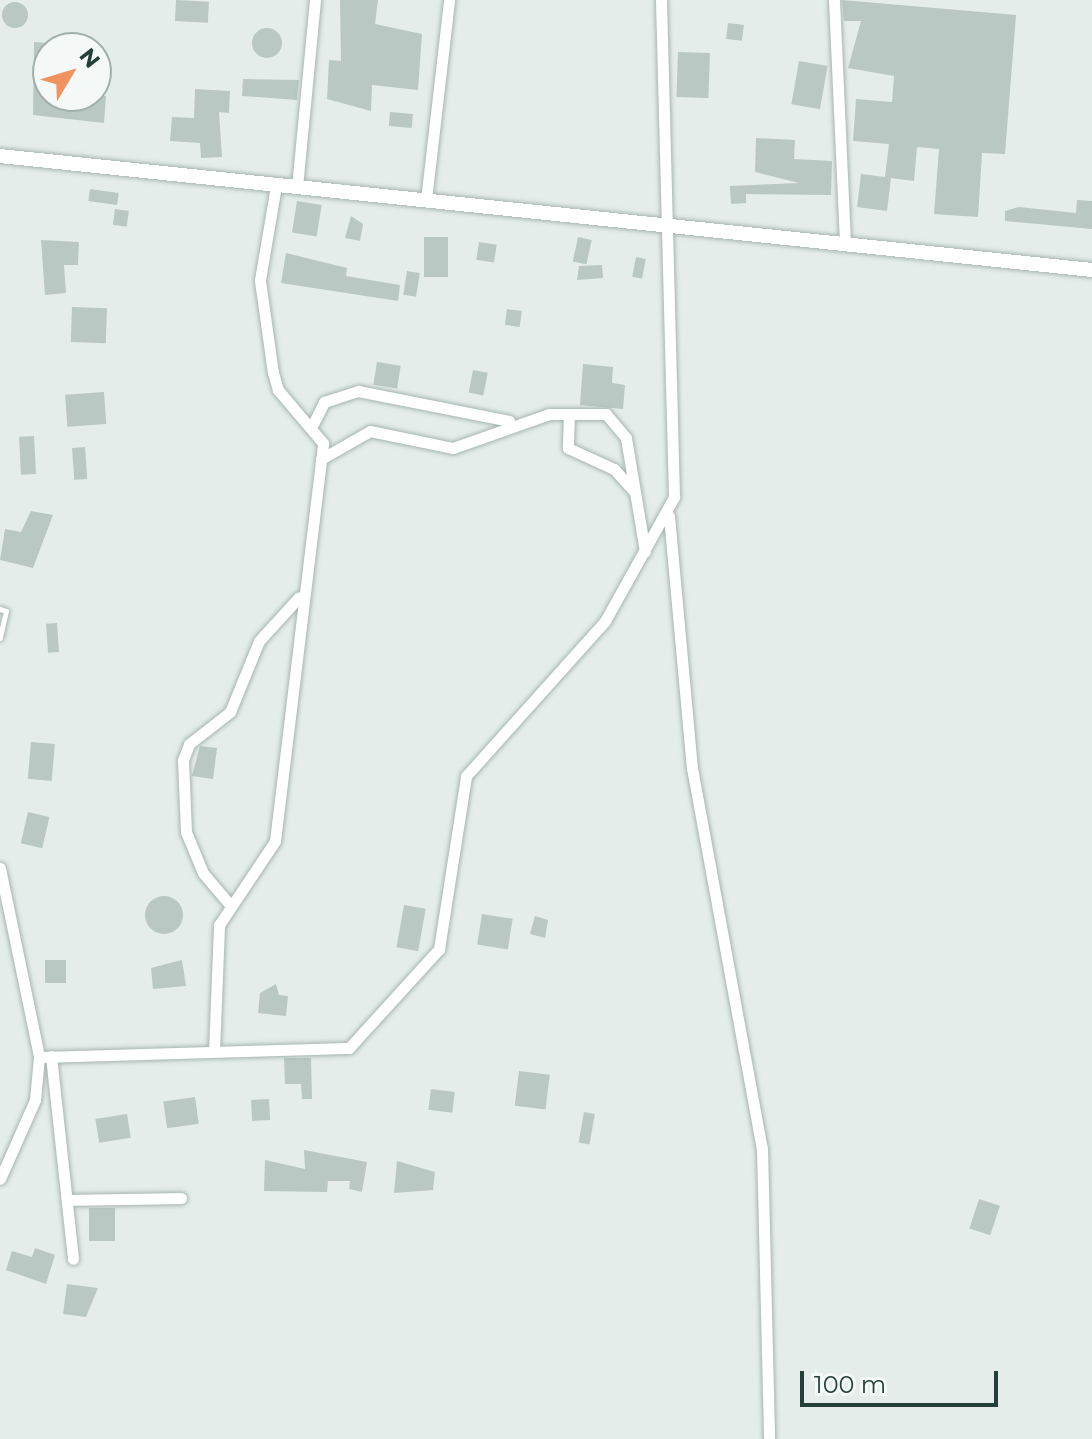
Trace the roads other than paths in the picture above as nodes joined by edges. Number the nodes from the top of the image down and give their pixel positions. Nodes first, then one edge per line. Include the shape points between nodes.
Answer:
1 (315, 0) edge
2 (449, 0) edge
3 (661, 0) edge
4 (834, 0) edge
5 (0, 156) edge
6 (276, 185) junction
7 (297, 187) junction
8 (426, 200) junction
9 (669, 226) junction
10 (845, 244) junction
11 (1092, 270) edge
12 (569, 414) junction
13 (514, 422) junction
14 (313, 424) junction
15 (321, 459) junction
16 (635, 492) junction
17 (669, 516) junction
18 (645, 551) junction
19 (299, 597) junction
20 (0, 609) edge
21 (0, 638) edge
22 (0, 868) edge
23 (231, 906) junction
24 (214, 1051) junction
25 (45, 1057) junction
26 (0, 1179) edge
27 (181, 1198) dead end
28 (68, 1200) junction
29 (73, 1259) dead end
30 (769, 1439) edge

1 - 7 street
2 - 8 street
3 - 9 street
4 - 10 street
5 - 6 street
6 - 7 street
6 - 14 street via 260,280 269,351 278,390
7 - 8 street
8 - 9 street
9 - 10 street
9 - 17 street via 676,465
10 - 11 street
12 - 13 street
12 - 16 street via 568,448 614,469
12 - 16 street via 606,414 619,425
13 - 14 street via 358,391 324,402
13 - 15 street via 453,448 370,431
14 - 15 street
15 - 19 street
16 - 18 street
17 - 18 street
17 - 30 street via 692,768 762,1148
18 - 24 street via 605,621 466,776 442,942 424,973 349,1048
19 - 23 street via 275,841
19 - 23 street via 259,641 230,712 189,744 183,760 186,832 203,873
20 - 21 lane via 6,611
22 - 25 street
23 - 24 street via 219,925
24 - 25 street
25 - 26 street via 35,1100
25 - 28 street
27 - 28 street
28 - 29 street

